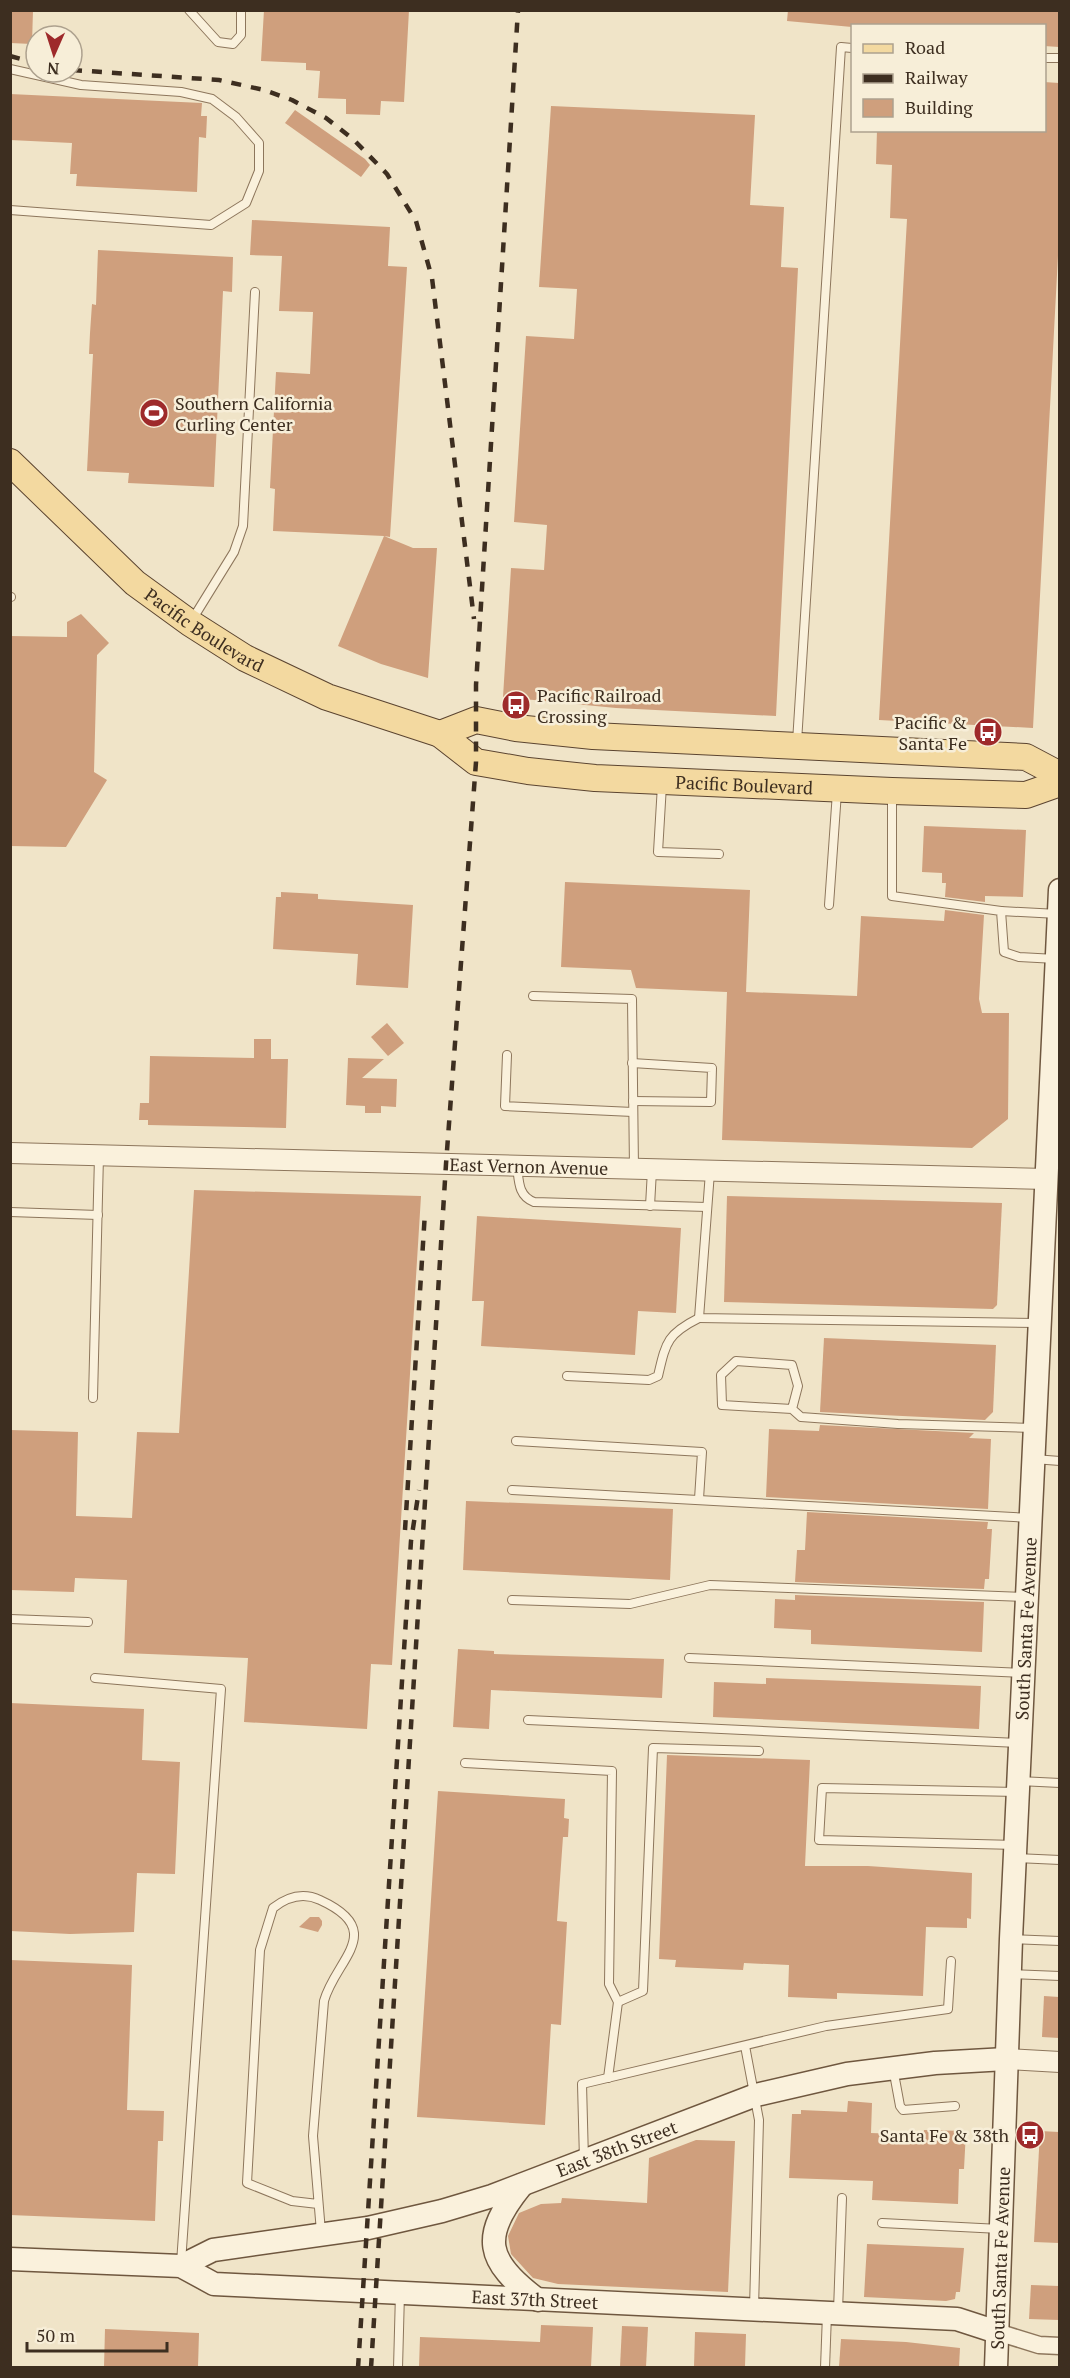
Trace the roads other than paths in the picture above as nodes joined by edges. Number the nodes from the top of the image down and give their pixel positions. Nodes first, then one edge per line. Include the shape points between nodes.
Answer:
1 (189, 10) edge
2 (242, 10) edge
3 (851, 48) edge
4 (10, 69) edge
5 (10, 210) edge
6 (255, 292) dead end
7 (10, 462) edge
8 (190, 622) junction
9 (440, 734) junction
10 (797, 746) junction
11 (1059, 775) edge
12 (662, 781) junction
13 (1059, 783) edge
14 (837, 788) junction
15 (892, 791) junction
16 (719, 854) dead end
17 (1059, 890) edge
18 (829, 905) dead end
19 (1002, 911) junction
20 (1058, 914) edge
21 (1056, 959) junction
22 (533, 996) dead end
23 (507, 1055) dead end
24 (632, 1063) junction
25 (633, 1101) junction
26 (633, 1112) junction
27 (10, 1153) edge
28 (99, 1155) junction
29 (517, 1166) junction
30 (643, 1169) junction
31 (710, 1171) junction
32 (1046, 1179) junction
33 (650, 1206) junction
34 (707, 1207) junction
35 (10, 1212) edge
36 (98, 1215) junction
37 (699, 1318) junction
38 (1039, 1323) junction
39 (567, 1376) dead end
40 (93, 1398) dead end
41 (792, 1409) junction
42 (1035, 1428) junction
43 (516, 1441) dead end
44 (1034, 1460) junction
45 (1059, 1461) edge
46 (512, 1490) dead end
47 (699, 1499) junction
48 (1030, 1518) junction
49 (1026, 1597) junction
50 (512, 1600) dead end
51 (10, 1619) edge
52 (88, 1622) dead end
53 (689, 1658) dead end
54 (1023, 1673) junction
55 (95, 1678) dead end
56 (528, 1720) dead end
57 (1020, 1743) junction
58 (759, 1751) dead end
59 (465, 1763) dead end
60 (1059, 1783) edge
61 (1018, 1787) junction
62 (1016, 1852) junction
63 (1059, 1860) edge
64 (1011, 1939) junction
65 (1059, 1941) edge
66 (951, 1960) dead end
67 (1009, 1974) junction
68 (1059, 1976) edge
69 (618, 2002) junction
70 (745, 2046) junction
71 (1006, 2059) junction
72 (1059, 2062) edge
73 (893, 2068) junction
74 (608, 2078) junction
75 (756, 2095) junction
76 (955, 2106) dead end
77 (584, 2160) junction
78 (523, 2184) junction
79 (842, 2198) dead end
80 (318, 2204) junction
81 (882, 2223) dead end
82 (1000, 2229) junction
83 (322, 2236) junction
84 (10, 2259) edge
85 (181, 2266) junction
86 (400, 2293) junction
87 (538, 2300) junction
88 (754, 2310) junction
89 (833, 2314) junction
90 (997, 2332) junction
91 (1059, 2346) edge
92 (398, 2367) edge
93 (825, 2367) edge
94 (996, 2367) edge

1 - 2 lane via 218,42 233,44 241,36
3 - 10 lane via 841,47
4 - 5 lane via 81,85 181,92 212,99 236,117 259,144 259,171 246,202 211,225
6 - 8 lane via 243,526 234,552
7 - 8 main road, Pacific Boulevard via 135,583
8 - 9 main road, Pacific Boulevard via 246,657 327,697
9 - 10 main road via 476,720 581,735
9 - 12 main road, Pacific Boulevard via 476,762 528,771
10 - 11 main road via 1026,757
12 - 14 main road, Pacific Boulevard
12 - 16 lane via 658,852
13 - 15 main road, Pacific Boulevard via 1026,795
14 - 15 main road, Pacific Boulevard
14 - 18 lane
15 - 19 lane via 892,896
17 - 20 main road, South Santa Fe Avenue
19 - 20 lane
19 - 21 lane via 1004,952 1018,957
20 - 21 main road, South Santa Fe Avenue
21 - 32 main road, South Santa Fe Avenue
22 - 24 lane via 632,999
23 - 26 lane via 505,1106
24 - 25 lane
24 - 25 lane via 712,1068 711,1102
25 - 26 lane
26 - 30 lane
27 - 28 street, East Vernon Avenue
28 - 29 street, East Vernon Avenue
28 - 36 lane
29 - 30 street, East Vernon Avenue
29 - 33 lane via 520,1188 534,1202
30 - 31 street, East Vernon Avenue
30 - 33 lane
31 - 32 street, East Vernon Avenue
31 - 34 lane
32 - 38 main road, South Santa Fe Avenue
33 - 34 lane
34 - 37 lane
35 - 36 lane
36 - 40 lane
37 - 38 lane
37 - 39 lane via 677,1329 668,1343 658,1376 649,1380
38 - 42 main road, South Santa Fe Avenue
41 - 41 lane via 722,1405 721,1375 736,1361 792,1365 798,1386
41 - 42 lane via 801,1417
42 - 44 main road, South Santa Fe Avenue
43 - 47 lane via 702,1452
44 - 45 lane
44 - 48 main road, South Santa Fe Avenue
46 - 47 lane
47 - 48 lane
48 - 49 main road, South Santa Fe Avenue
49 - 50 lane via 710,1585 630,1604
49 - 54 main road, South Santa Fe Avenue
51 - 52 lane
53 - 54 lane
54 - 57 main road, South Santa Fe Avenue
55 - 85 lane via 221,1689
56 - 57 lane
57 - 61 main road, South Santa Fe Avenue
58 - 69 lane via 653,1748 643,1991
59 - 69 lane via 612,1771 609,1984
60 - 61 lane
61 - 62 main road, South Santa Fe Avenue
61 - 62 lane via 822,1788 819,1840
62 - 63 lane
62 - 64 main road, South Santa Fe Avenue
64 - 65 lane
64 - 67 main road, South Santa Fe Avenue
66 - 70 lane via 948,2009 826,2026
67 - 68 lane
67 - 71 main road, South Santa Fe Avenue
69 - 74 lane
70 - 74 lane
70 - 75 lane
71 - 72 street, East 38th Street
71 - 73 main road, East 38th Street
71 - 82 main road, South Santa Fe Avenue
73 - 75 main road, East 38th Street via 847,2074
73 - 76 lane via 903,2110
74 - 77 lane via 582,2084
75 - 77 main road, East 38th Street
75 - 88 lane via 759,2144
77 - 78 main road, East 38th Street
78 - 83 main road, East 38th Street via 442,2211
78 - 87 main road via 502,2209 494,2237 496,2252 508,2276
79 - 89 lane
80 - 80 lane via 313,2127 324,2001 353,1949 354,1940 346,1918 332,1906 305,1896 292,1897 273,1908 260,1950 247,2182 292,2201
80 - 83 lane
81 - 82 lane
82 - 90 main road, South Santa Fe Avenue
83 - 85 main road, East 38th Street via 213,2250
84 - 85 main road, East 37th Street
85 - 86 main road, East 37th Street via 214,2284
86 - 87 main road, East 37th Street
86 - 92 lane
87 - 88 main road, East 37th Street
88 - 89 main road, East 37th Street
89 - 90 main road, East 37th Street via 957,2319
89 - 93 lane
90 - 91 street, East 37th Street via 1039,2345
90 - 94 main road, South Santa Fe Avenue

